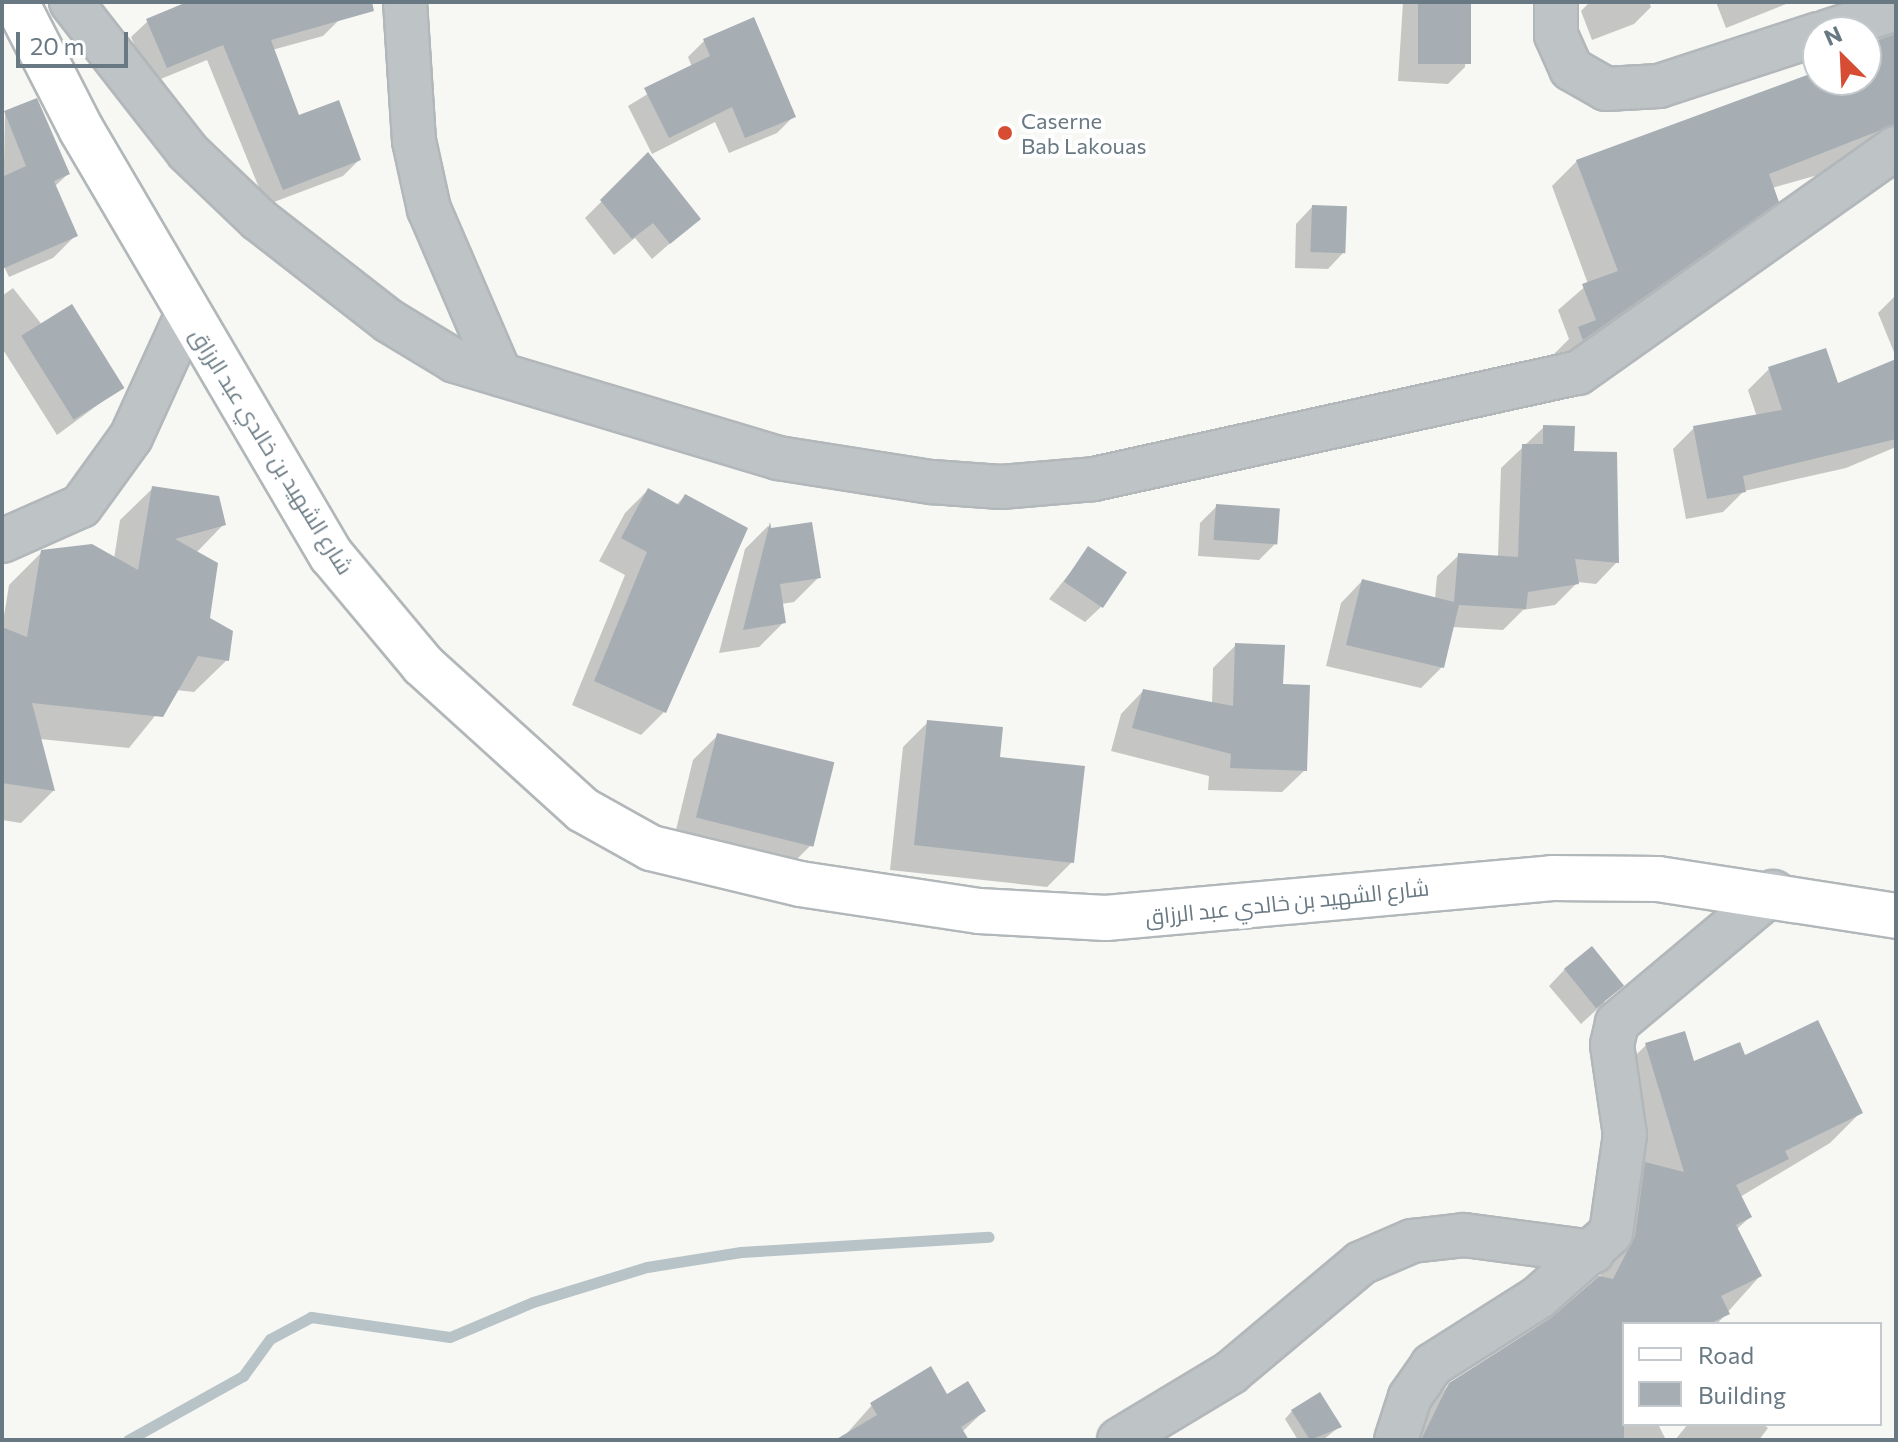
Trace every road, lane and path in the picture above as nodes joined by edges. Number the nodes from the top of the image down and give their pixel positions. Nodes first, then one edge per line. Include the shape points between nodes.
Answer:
1 (16, 2) edge
2 (71, 2) edge
3 (405, 2) edge
4 (1556, 2) edge
5 (1896, 9) edge
6 (1875, 16) edge
7 (1802, 39) edge
8 (1896, 148) edge
9 (187, 314) junction
10 (500, 374) junction
11 (2, 541) edge
12 (1773, 892) junction
13 (1896, 916) edge
14 (1593, 1252) junction
15 (1119, 1440) edge
16 (1396, 1440) edge

1 - 9 main road, شارع الشهيد بن خالدي عبد الرزاق
2 - 10 street via 188,152 258,219 389,321 455,361
3 - 10 street via 414,141 429,209
4 - 7 street via 1556,35 1571,69 1606,89 1659,86
5 - 6 street
8 - 10 street via 1578,373 1094,479 1001,487 794,460
9 - 11 street via 131,437 81,506
9 - 12 main road, شارع الشهيد بن خالدي عبد الرزاق via 332,556 423,665 583,810 651,848 800,884 979,911 1106,918 1552,878 1658,879
12 - 13 main road, شارع الشهيد بن خالدي عبد الرزاق
12 - 14 street via 1617,1023 1622,1188 1611,1233
14 - 15 street via 1478,1236 1412,1241 1361,1263 1230,1373
14 - 16 street via 1539,1297 1432,1365 1410,1397

